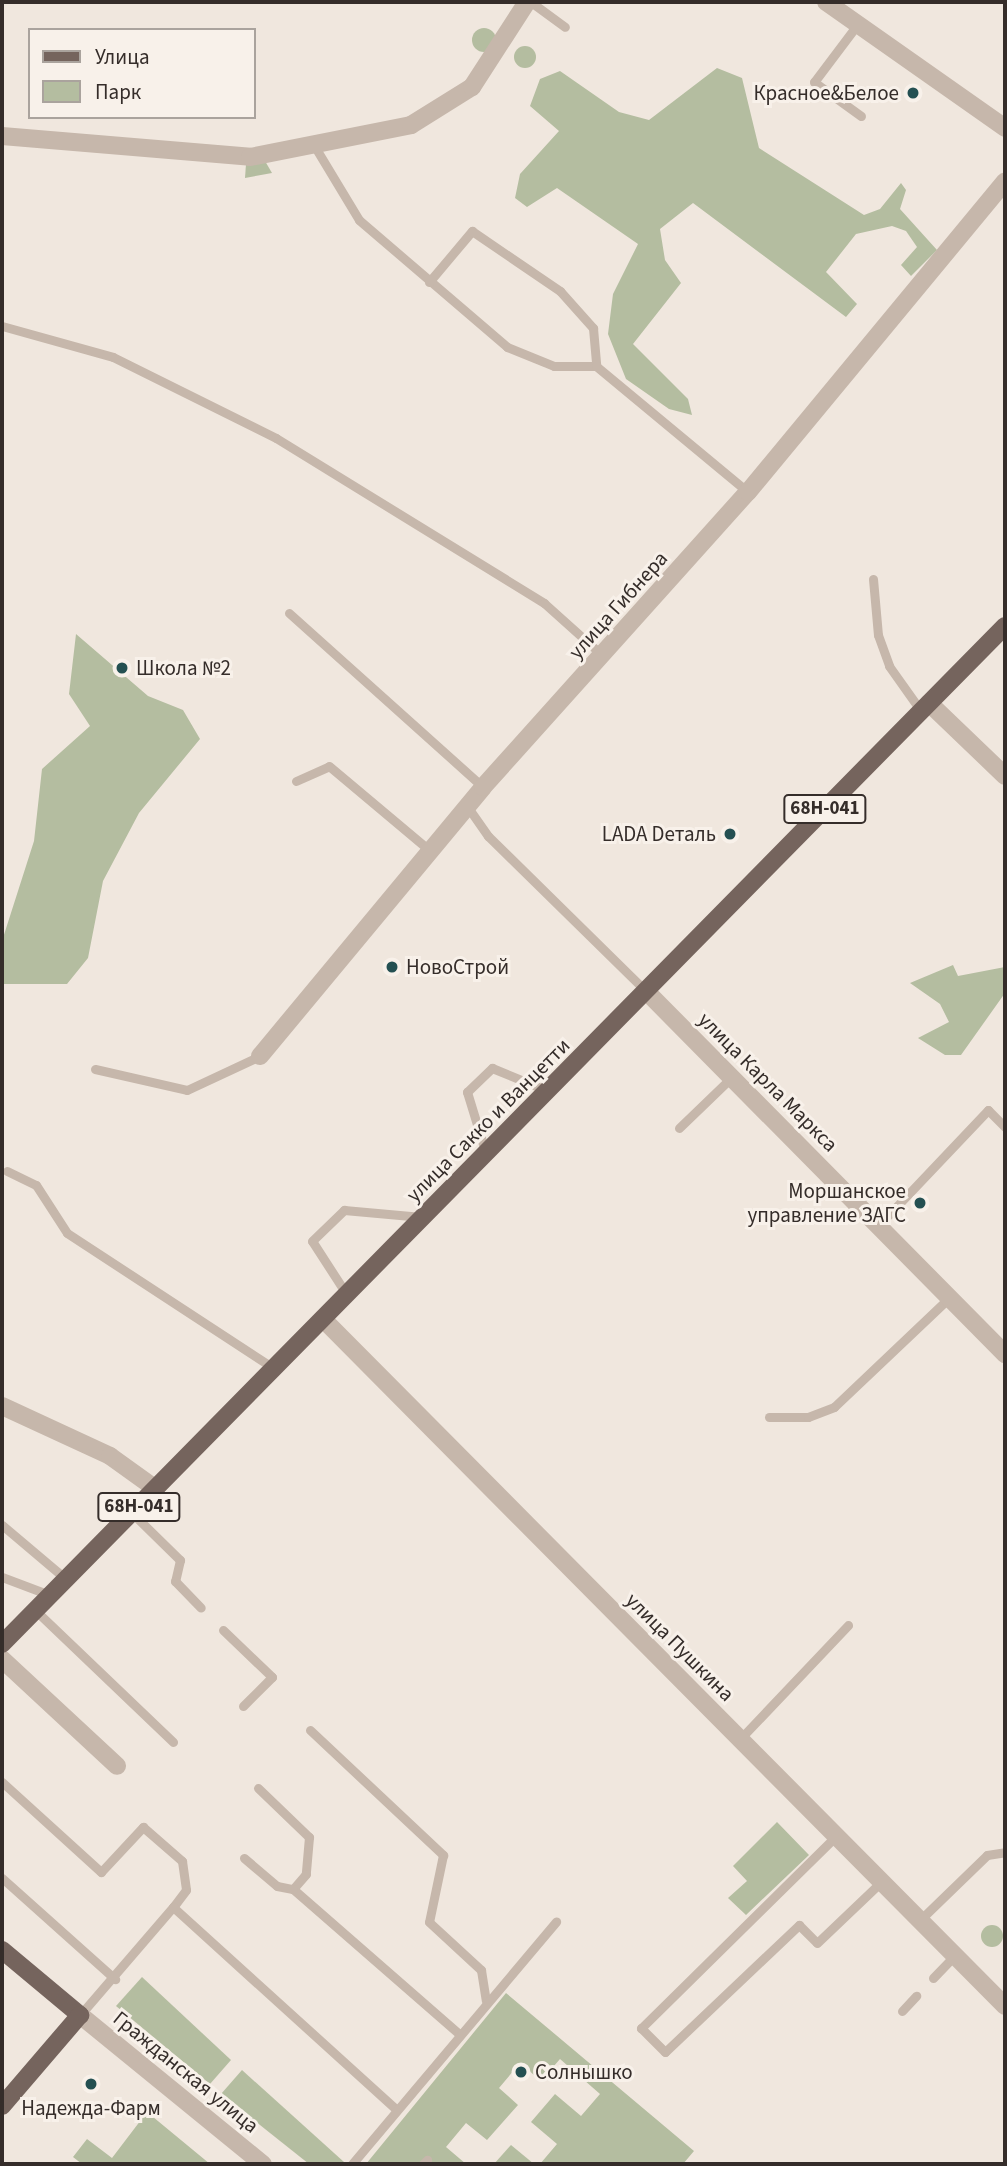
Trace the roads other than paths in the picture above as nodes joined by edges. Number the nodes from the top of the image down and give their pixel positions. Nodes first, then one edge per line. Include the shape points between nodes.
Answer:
1 (529, 2) edge
2 (826, 2) edge
3 (857, 25) junction
4 (565, 27) dead end
5 (861, 116) dead end
6 (1005, 128) edge
7 (2, 136) edge
8 (315, 146) junction
9 (1005, 181) edge
10 (429, 282) junction
11 (2, 326) edge
12 (596, 366) junction
13 (748, 492) junction
14 (873, 579) dead end
15 (289, 613) dead end
16 (1005, 626) edge
17 (604, 657) junction
18 (925, 707) junction
19 (1005, 776) edge
20 (296, 781) dead end
21 (483, 787) junction
22 (467, 806) junction
23 (429, 850) junction
24 (646, 991) junction
25 (260, 1055) joint
26 (95, 1069) dead end
27 (732, 1078) junction
28 (548, 1091) junction
29 (1005, 1127) edge
30 (679, 1128) dead end
31 (486, 1154) junction
32 (7, 1171) dead end
33 (424, 1217) junction
34 (878, 1226) junction
35 (347, 1294) junction
36 (950, 1297) junction
37 (323, 1319) junction
38 (1005, 1354) edge
39 (275, 1369) junction
40 (2, 1406) edge
41 (769, 1417) dead end
42 (156, 1489) junction
43 (132, 1514) junction
44 (2, 1525) edge
45 (2, 1577) edge
46 (66, 1579) junction
47 (50, 1595) junction
48 (201, 1608) dead end
49 (34, 1610) junction
50 (848, 1625) dead end
51 (223, 1630) dead end
52 (2, 1644) edge
53 (2, 1659) edge
54 (243, 1706) dead end
55 (310, 1730) dead end
56 (740, 1739) junction
57 (173, 1742) dead end
58 (117, 1766) dead end
59 (2, 1782) edge
60 (258, 1788) dead end
61 (836, 1836) junction
62 (1005, 1852) edge
63 (244, 1858) dead end
64 (2, 1878) edge
65 (881, 1882) junction
66 (293, 1889) junction
67 (173, 1907) junction
68 (920, 1920) junction
69 (556, 1922) dead end
70 (2, 1950) edge
71 (955, 1955) junction
72 (933, 1978) dead end
73 (115, 1979) junction
74 (916, 1996) dead end
75 (486, 2001) junction
76 (1005, 2006) edge
77 (902, 2011) dead end
78 (80, 2015) junction
79 (459, 2034) junction
80 (2, 2106) edge
81 (397, 2110) junction
82 (263, 2164) edge
83 (352, 2164) edge

1 - 4 lane
1 - 8 street via 472,87 442,109 411,125
2 - 3 street
3 - 5 lane via 814,82
3 - 6 street
7 - 8 street via 187,156 250,158
8 - 10 lane via 359,220
9 - 13 street, улица Гибнера
10 - 12 lane via 507,347 555,366
10 - 12 lane via 472,231 560,291 593,328
11 - 17 lane via 113,357 276,438 544,603
12 - 13 lane
13 - 17 street, улица Гибнера
14 - 18 lane via 877,635 889,667
15 - 21 lane
16 - 18 main road, улица Сакко и Ванцетти / 68Н-041
17 - 21 street, улица Гибнера
18 - 19 street
18 - 24 main road, улица Сакко и Ванцетти / 68Н-041
20 - 23 lane via 329,766
21 - 22 street, улица Гибнера
22 - 23 street, улица Гибнера
22 - 24 lane via 488,836
23 - 25 street, улица Гибнера
24 - 27 street, улица Карла Маркса
24 - 28 main road, улица Сакко и Ванцетти / 68Н-041
25 - 26 lane via 187,1090
27 - 30 lane
27 - 34 street, улица Карла Маркса
28 - 31 main road, улица Сакко и Ванцетти / 68Н-041
28 - 31 lane via 492,1068 467,1092
29 - 34 lane via 988,1110
31 - 33 main road, улица Сакко и Ванцетти / 68Н-041
32 - 39 lane via 36,1185 67,1233
33 - 35 main road, улица Сакко и Ванцетти / 68Н-041
33 - 35 lane via 344,1210 312,1241
34 - 36 street, улица Карла Маркса
35 - 37 main road, улица Сакко и Ванцетти / 68Н-041
36 - 38 street, улица Карла Маркса
36 - 41 lane via 834,1407 807,1417
37 - 39 main road, улица Сакко и Ванцетти / 68Н-041
37 - 56 street, улица Пушкина
39 - 42 main road, улица Сакко и Ванцетти / 68Н-041
40 - 42 street via 110,1456
42 - 43 main road, улица Сакко и Ванцетти / 68Н-041
43 - 46 main road, улица Сакко и Ванцетти / 68Н-041
43 - 48 lane via 180,1560 175,1581
44 - 46 lane
45 - 47 lane
46 - 47 main road, улица Сакко и Ванцетти / 68Н-041
47 - 49 main road, улица Сакко и Ванцетти / 68Н-041
49 - 52 main road, улица Сакко и Ванцетти / 68Н-041
49 - 57 lane
50 - 56 lane
51 - 54 lane via 272,1677
53 - 58 street
55 - 75 lane via 443,1855 429,1922 481,1970
56 - 61 street, улица Пушкина
59 - 67 lane via 101,1872 143,1828 181,1861 186,1890
60 - 66 lane via 309,1837 306,1874
61 - 65 street, улица Пушкина
61 - 65 lane via 641,2028 665,2052 799,1925 817,1943
62 - 68 lane via 987,1855
63 - 66 lane via 277,1886
64 - 73 lane
65 - 68 street, улица Пушкина
66 - 79 lane
67 - 73 lane
67 - 81 lane
68 - 71 street, улица Пушкина
69 - 75 lane
70 - 78 main road
71 - 72 lane
71 - 76 street, улица Пушкина
73 - 78 lane
74 - 77 lane
75 - 79 lane
78 - 80 main road
78 - 82 street, Гражданская улица
79 - 81 lane
81 - 83 lane

